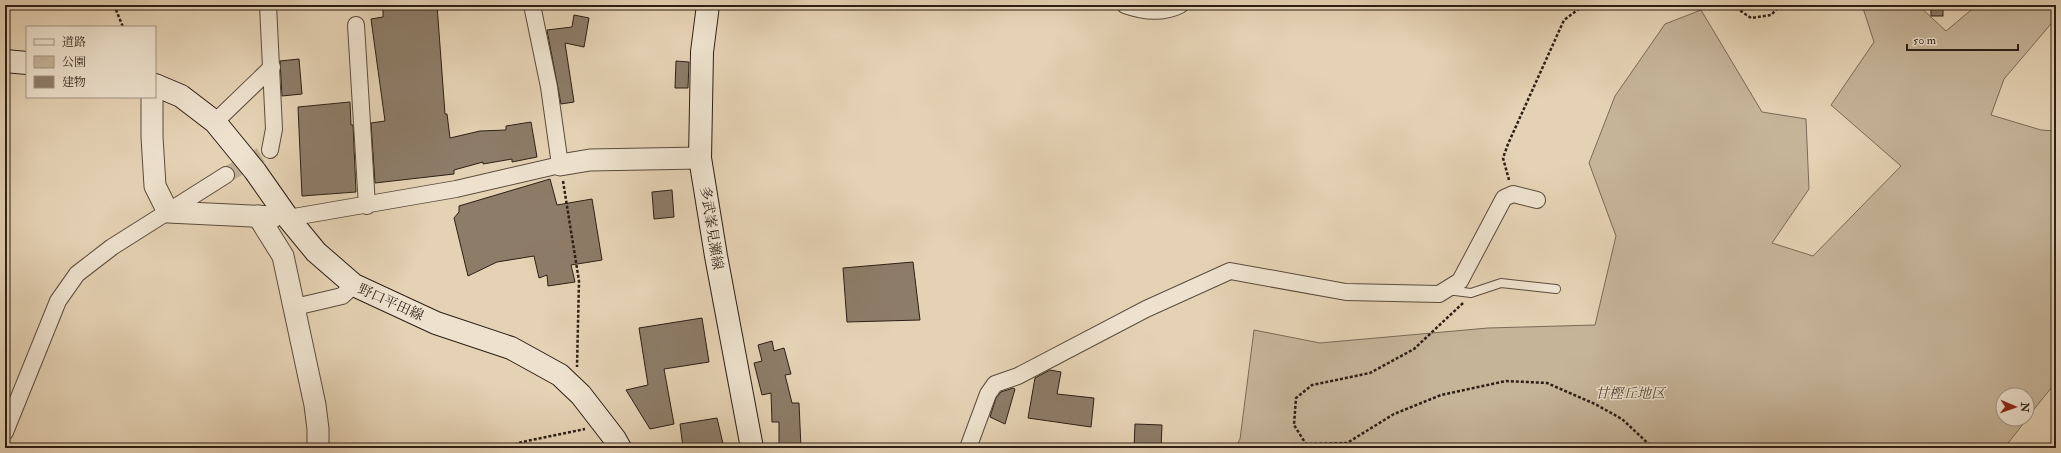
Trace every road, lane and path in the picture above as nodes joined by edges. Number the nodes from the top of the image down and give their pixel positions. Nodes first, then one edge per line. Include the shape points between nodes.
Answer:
1 (114, 5) edge
2 (268, 5) edge
3 (532, 5) edge
4 (708, 5) edge
5 (1125, 5) edge
6 (1180, 5) edge
7 (1584, 5) edge
8 (1732, 5) edge
9 (1781, 5) edge
10 (356, 25) dead end
11 (123, 26) edge
12 (5, 61) edge
13 (26, 63) edge
14 (272, 66) junction
15 (156, 85) edge
16 (152, 98) edge
17 (215, 122) junction
18 (270, 150) dead end
19 (700, 158) junction
20 (560, 165) junction
21 (226, 175) tunnel mouth
22 (1513, 194) junction
23 (1537, 200) dead end
24 (367, 206) junction
25 (168, 212) junction
26 (258, 216) junction
27 (288, 218) junction
28 (354, 286) junction
29 (1556, 289) dead end
30 (1447, 290) junction
31 (1471, 293) junction
32 (295, 307) junction
33 (577, 367) dead end
34 (592, 428) dead end
35 (5, 432) edge
36 (318, 448) edge
37 (505, 448) edge
38 (620, 448) edge
39 (752, 448) edge
40 (968, 448) edge
41 (1653, 448) edge

1 - 11 path
2 - 14 street
3 - 20 street via 549,87
4 - 19 main road, 多武峯見瀬線 via 702,52
5 - 6 street via 1143,11 1169,10
7 - 22 path via 1564,20 1508,144 1503,158
8 - 9 path via 1751,18 1771,15
10 - 24 street
12 - 13 main road
14 - 17 street
14 - 18 street via 274,129
15 - 17 main road, 野口平田線 via 181,96
16 - 25 street via 155,186
17 - 27 main road, 野口平田線 via 255,171
19 - 20 street via 590,160
19 - 39 main road, 多武峯見瀬線
20 - 24 street
20 - 33 path via 579,281
21 - 25 street
22 - 23 street
22 - 30 street via 1504,198 1460,281
24 - 27 street
25 - 26 street
25 - 35 street via 112,247 77,274 58,301
26 - 27 street
26 - 32 street via 283,256
27 - 28 main road, 野口平田線 via 316,252
28 - 32 street via 342,296
28 - 38 main road, 野口平田線 via 436,323 511,348 560,375 580,395
29 - 31 lane via 1501,283
30 - 31 lane
30 - 40 street via 1439,294 1346,292 1230,271 1146,309 1018,376 995,384 988,394
31 - 41 path via 1455,312 1414,348 1370,373 1312,385 1296,398 1294,424 1306,444 1347,443 1394,414 1441,395 1506,381 1547,383 1594,404 1622,419
32 - 36 street via 315,405
34 - 37 path via 522,442

